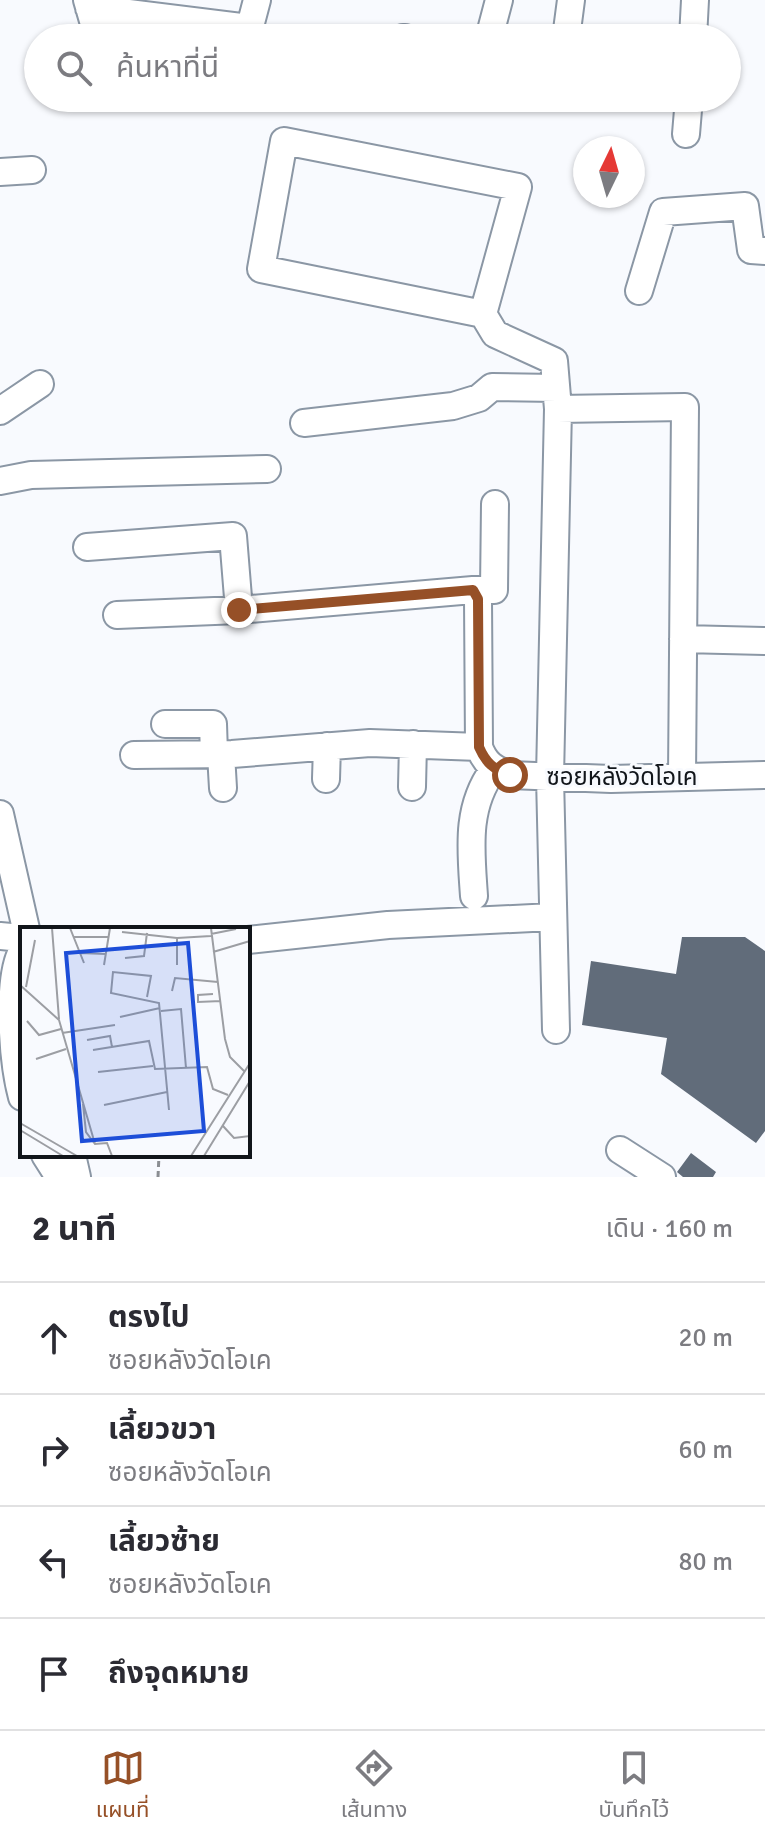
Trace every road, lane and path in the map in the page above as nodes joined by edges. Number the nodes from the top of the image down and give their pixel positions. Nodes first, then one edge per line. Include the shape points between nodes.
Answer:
1 (257, 0) edge
2 (499, 0) edge
3 (571, 0) edge
4 (695, 0) edge
5 (88, 4) edge
6 (94, 24) edge
7 (198, 24) edge
8 (250, 24) edge
9 (493, 24) edge
10 (568, 24) edge
11 (694, 24) edge
12 (688, 112) edge
13 (686, 134) dead end
14 (32, 170) dead end
15 (0, 172) edge
16 (765, 251) edge
17 (639, 291) dead end
18 (483, 314) junction
19 (40, 384) dead end
20 (557, 398) junction
21 (0, 411) edge
22 (304, 423) dead end
23 (267, 469) dead end
24 (0, 481) edge
25 (495, 504) dead end
26 (87, 547) dead end
27 (473, 590) junction
28 (239, 610) junction
29 (117, 615) dead end
30 (683, 639) junction
31 (765, 641) edge
32 (165, 724) dead end
33 (413, 744) junction
34 (327, 746) junction
35 (479, 747) junction
36 (217, 754) junction
37 (134, 755) dead end
38 (494, 769) junction
39 (765, 775) edge
40 (550, 777) junction
41 (682, 777) junction
42 (326, 779) dead end
43 (412, 787) dead end
44 (223, 788) dead end
45 (0, 814) edge
46 (474, 896) dead end
47 (552, 917) junction
48 (26, 927) edge
49 (0, 936) edge
50 (20, 938) edge
51 (250, 940) edge
52 (20, 955) edge
53 (556, 1030) dead end
54 (20, 1090) edge
55 (620, 1150) dead end
56 (46, 1157) edge
57 (72, 1157) edge
58 (159, 1157) edge
59 (59, 1177) edge
60 (77, 1177) edge
61 (158, 1177) edge
62 (662, 1177) edge

1 - 8 street
2 - 9 street
3 - 10 street
4 - 11 street
5 - 6 street
5 - 7 street
12 - 13 street
14 - 15 street
16 - 17 street via 751,250 745,206 663,212
18 - 18 street via 261,269 284,141 518,187
18 - 20 street via 495,334 554,361
19 - 21 street
20 - 22 street via 492,387 479,398 453,406
20 - 30 street via 685,407
20 - 40 street
23 - 24 street via 31,475
25 - 27 street via 494,590
26 - 28 street via 233,536
27 - 28 street via 281,616
27 - 35 street via 478,599
28 - 29 street
30 - 31 street
30 - 41 street
32 - 36 street via 213,724
33 - 34 street
33 - 35 street
33 - 43 street
34 - 36 street
34 - 42 street
35 - 38 street
36 - 37 street
36 - 44 street
38 - 40 street, ซอยหลังวัดโอเค
38 - 46 street via 474,804
39 - 41 street, ซอยหลังวัดโอเค
40 - 41 street, ซอยหลังวัดโอเค
40 - 47 street
45 - 48 street
47 - 51 street via 388,925
47 - 53 street
49 - 50 street
52 - 54 street via 13,999
55 - 62 street
56 - 59 street
57 - 60 street
58 - 61 path

